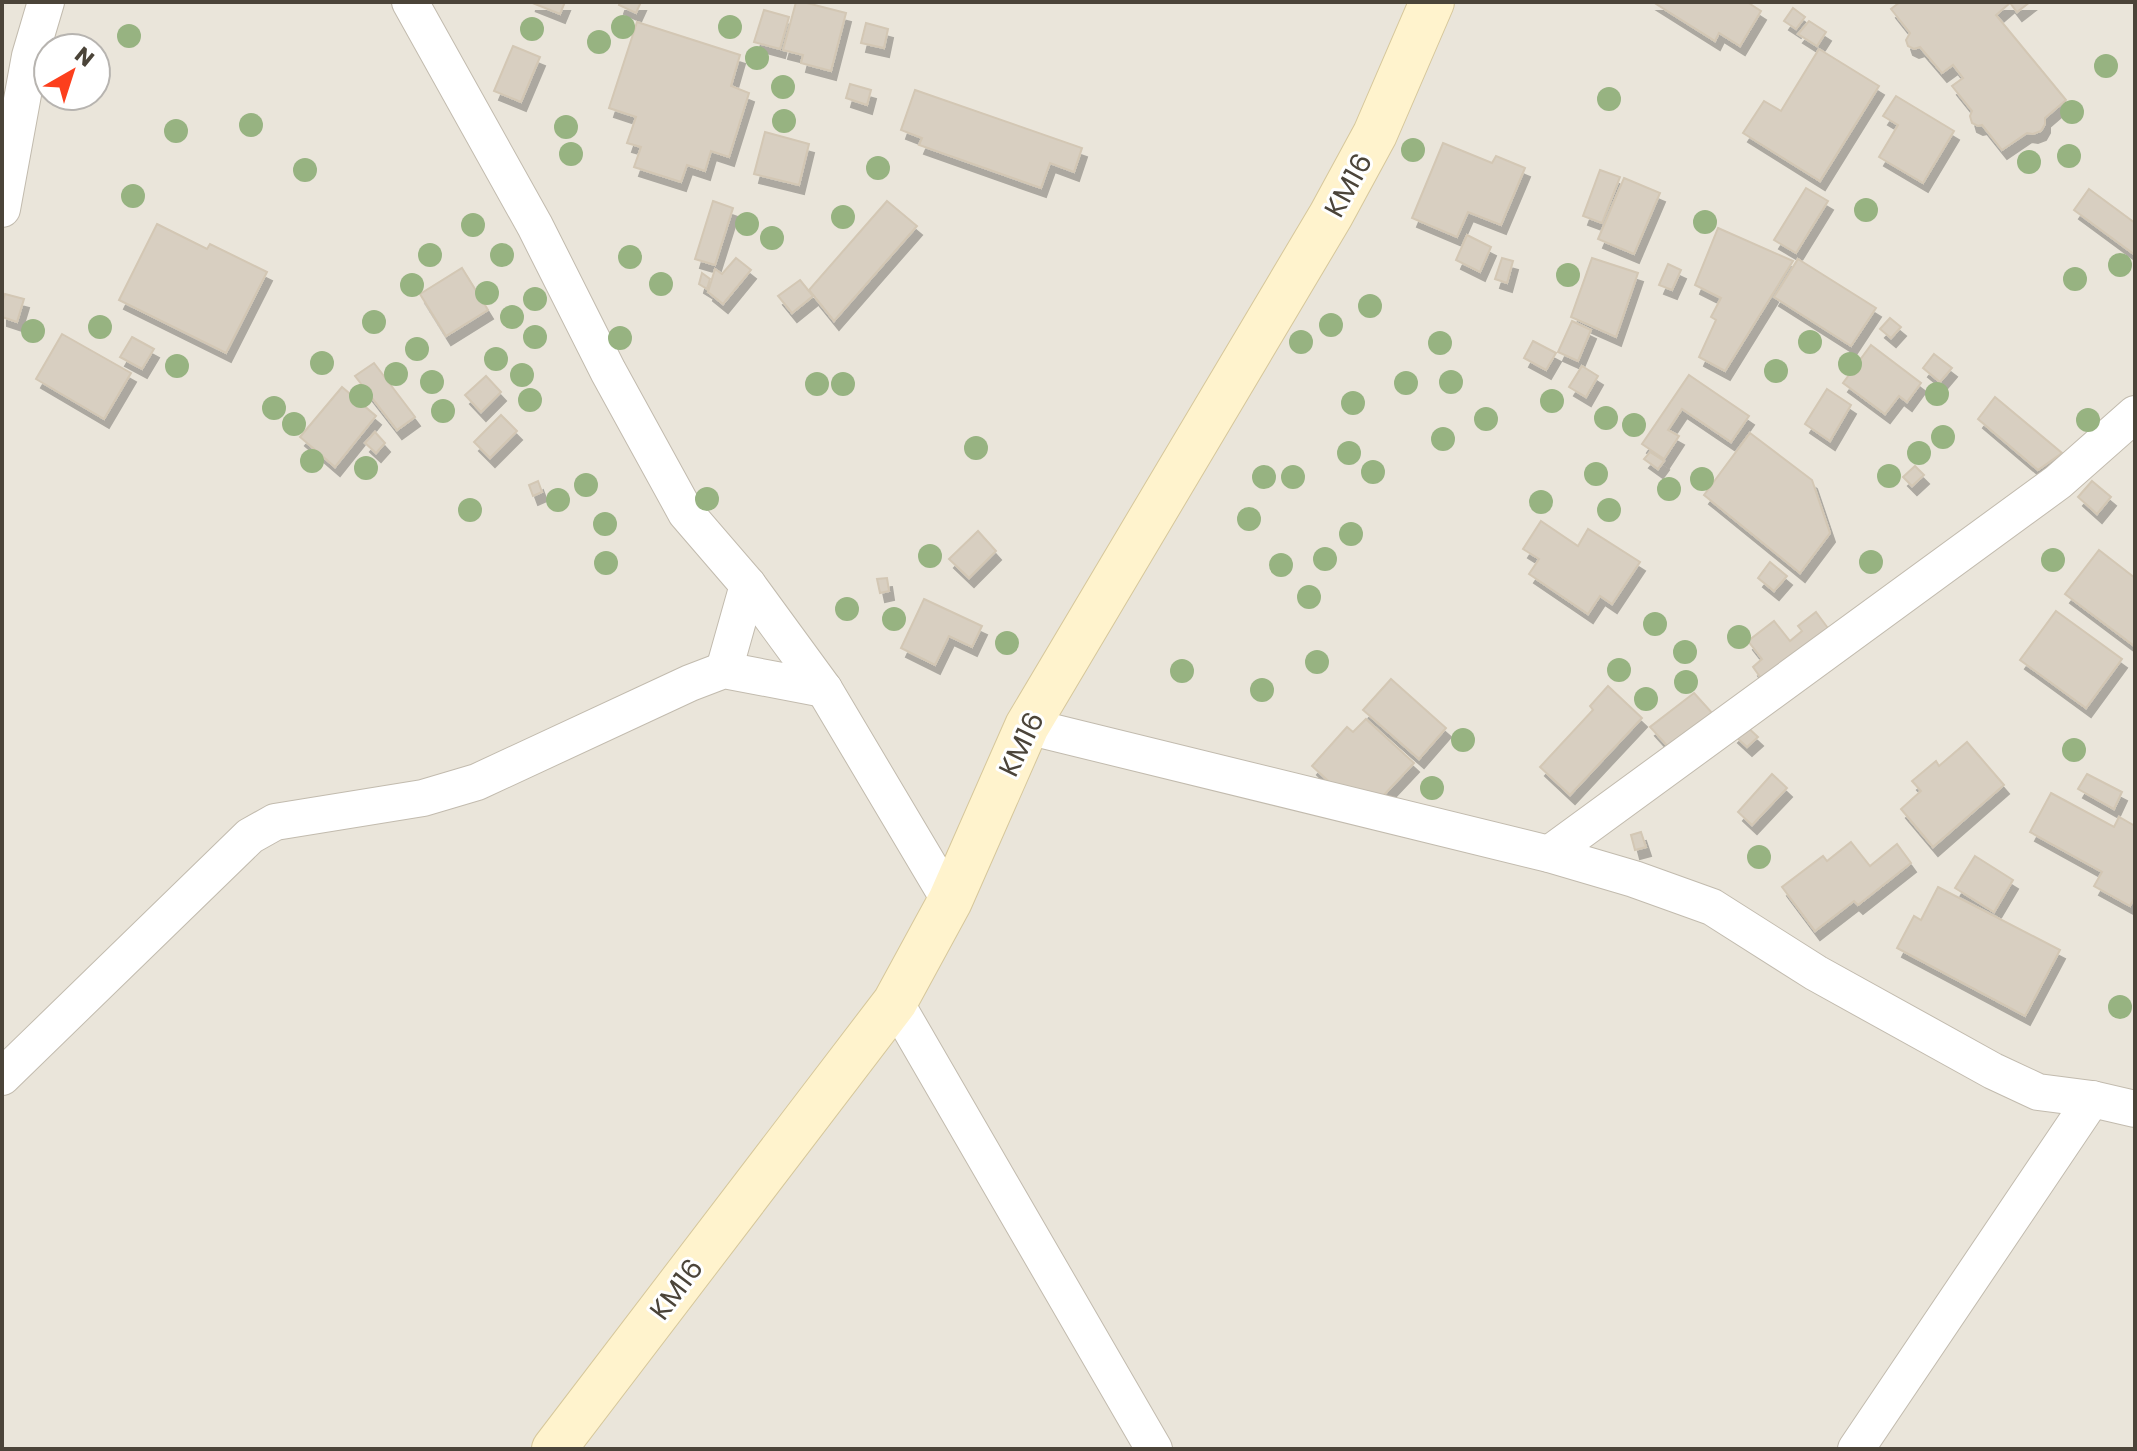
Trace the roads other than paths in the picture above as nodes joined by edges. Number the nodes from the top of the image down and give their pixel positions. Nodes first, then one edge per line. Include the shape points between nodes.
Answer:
1 (46, 2) edge
2 (410, 2) edge
3 (1432, 2) edge
4 (2, 209) edge
5 (2135, 414) edge
6 (748, 585) junction
7 (724, 670) junction
8 (824, 689) junction
9 (1027, 726) junction
10 (1549, 854) junction
11 (950, 901) junction
12 (895, 1002) junction
13 (2, 1077) edge
14 (2092, 1099) junction
15 (2135, 1109) edge
16 (554, 1449) edge
17 (1154, 1449) edge
18 (1856, 1449) edge

1 - 4 street via 30,56
2 - 6 street via 686,513
3 - 9 street, KM16 via 1375,134 1331,215
5 - 10 street via 2058,482
6 - 7 street
6 - 8 street
7 - 8 street
7 - 13 street via 477,782 423,798 275,822 250,836
8 - 11 street
9 - 10 street
9 - 11 street, KM16
10 - 14 street via 1712,907 1816,973 1993,1071 2038,1092
11 - 12 street, KM16
12 - 16 street, KM16
12 - 17 street
14 - 15 street
14 - 18 street

